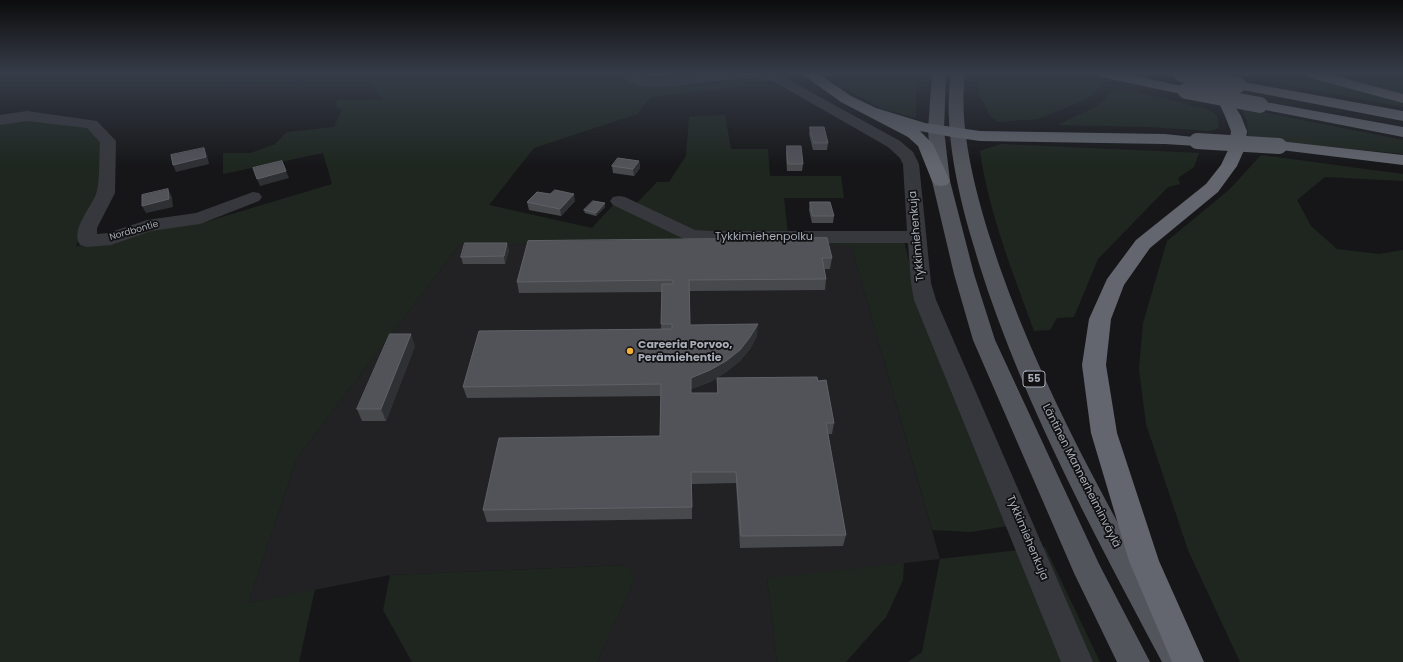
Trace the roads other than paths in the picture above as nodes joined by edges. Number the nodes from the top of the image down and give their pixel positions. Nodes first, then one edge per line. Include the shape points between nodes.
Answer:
1 (826, 105) edge
2 (858, 105) edge
3 (943, 105) edge
4 (952, 105) edge
5 (1227, 105) edge
6 (1260, 105) edge
7 (1344, 105) edge
8 (872, 112) junction
9 (1403, 116) edge
10 (0, 120) edge
11 (947, 132) junction
12 (1403, 132) edge
13 (1403, 160) edge
14 (941, 181) junction
15 (253, 197) dead end
16 (619, 201) dead end
17 (917, 237) junction
18 (1078, 662) edge
19 (1134, 662) edge
20 (1179, 662) edge
21 (1188, 662) edge

1 - 17 street, Tykkimiehenkuja via 894,144 907,156 912,164
2 - 8 highway
3 - 11 main road, Läntinen Mannerheiminväylä / 55
4 - 11 main road, Läntinen Mannerheiminväylä / 55
5 - 21 highway via 1239,131 1237,148 1229,166 1212,188 1143,244 1114,284 1100,319 1094,365 1108,448 1144,561
6 - 12 highway, bridge
7 - 9 highway, bridge
8 - 11 highway
8 - 14 highway via 914,134 925,144
10 - 15 street, Nordbontie via 27,116 92,124 108,141 106,193 88,228 87,241 111,239 147,226 200,218
11 - 13 highway, bridge via 980,136 1157,139 1279,146
11 - 14 main road, Läntinen Mannerheiminväylä / 55
11 - 20 main road, Läntinen Mannerheiminväylä / 55 via 1009,326 1108,532
14 - 19 main road, Läntinen Mannerheiminväylä / 55 via 964,274 984,340 1089,573
16 - 17 street, Tykkimiehenpolku via 691,235
17 - 18 street, Tykkimiehenkuja via 925,300

